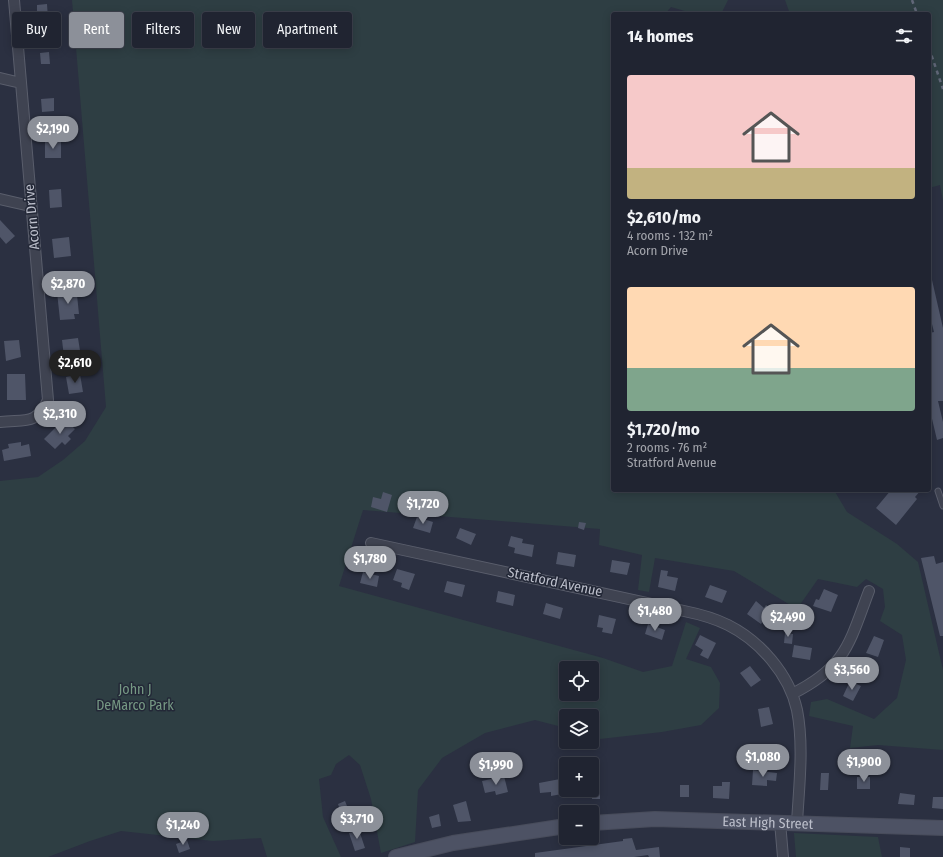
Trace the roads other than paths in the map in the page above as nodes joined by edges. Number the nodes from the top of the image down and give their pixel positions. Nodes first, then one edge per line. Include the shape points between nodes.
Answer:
1 (14, 0) edge
2 (0, 78) edge
3 (21, 83) junction
4 (0, 199) edge
5 (30, 206) junction
6 (0, 422) edge
7 (938, 491) dead end
8 (943, 506) edge
9 (371, 542) dead end
10 (870, 591) dead end
11 (792, 694) junction
12 (780, 822) junction
13 (797, 822) junction
14 (599, 823) edge
15 (559, 827) edge
16 (943, 828) edge
17 (396, 857) edge
18 (784, 857) edge

1 - 3 street, Acorn Drive
2 - 3 street
3 - 5 street, Acorn Drive
4 - 5 street
5 - 6 street, Acorn Drive via 48,400 43,411 33,419
7 - 8 lane
9 - 11 street, Stratford Avenue via 613,594 714,619 739,632 763,651 780,671
10 - 11 street via 851,640 841,657 820,678
11 - 13 street, Stratford Avenue via 797,710 800,739
12 - 13 main road, East High Street
12 - 14 main road, East High Street via 655,819
12 - 18 street
13 - 16 main road, East High Street
15 - 17 main road via 453,843

